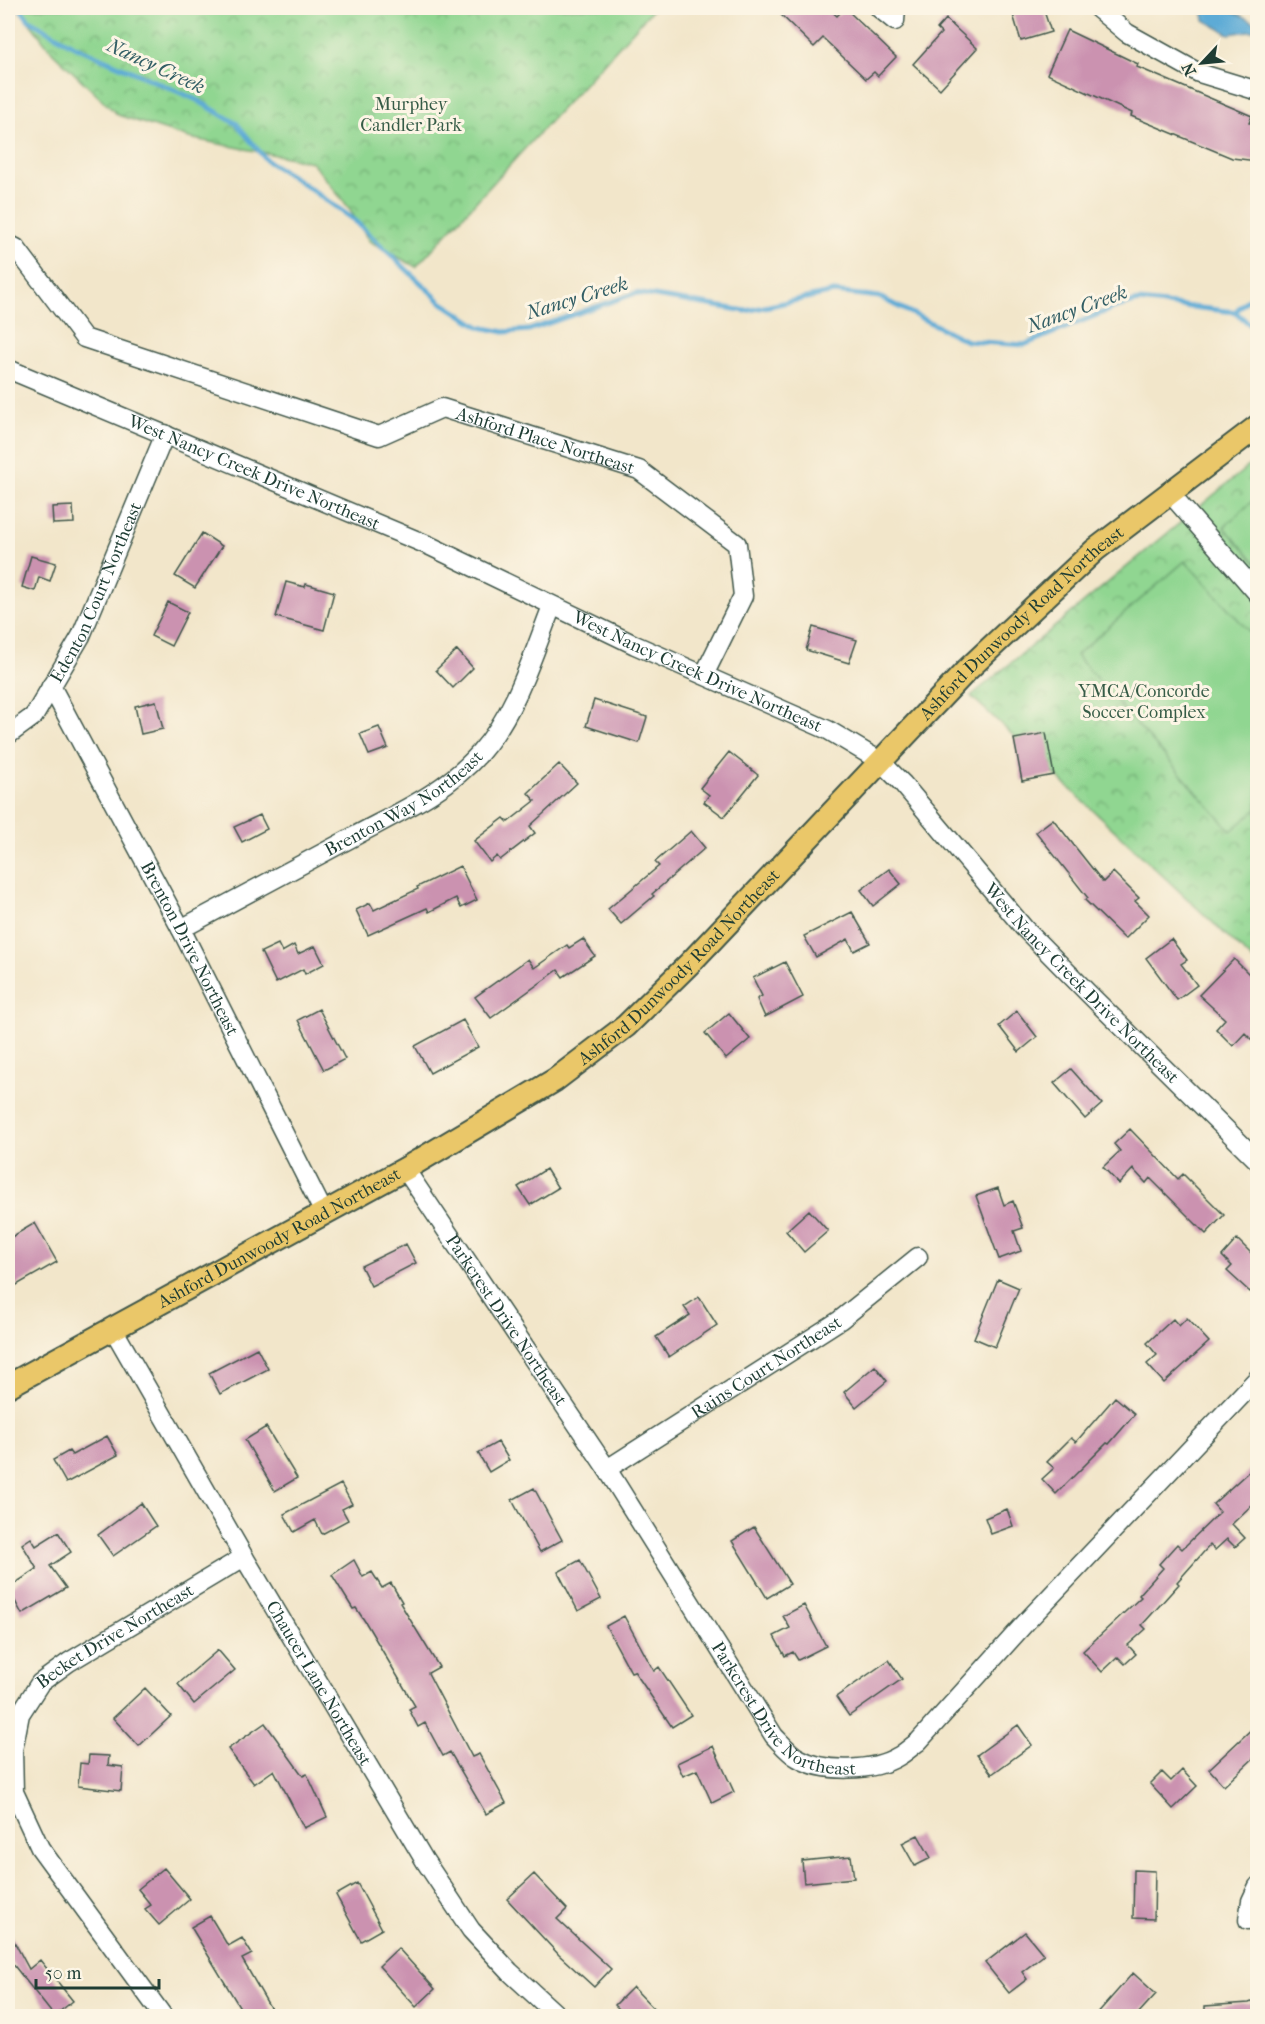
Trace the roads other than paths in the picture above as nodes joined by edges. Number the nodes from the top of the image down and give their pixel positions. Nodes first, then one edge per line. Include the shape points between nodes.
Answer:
1 (879, 8) edge
2 (896, 8) edge
3 (1097, 8) edge
4 (1257, 90) edge
5 (8, 244) edge
6 (8, 369) edge
7 (1257, 426) edge
8 (165, 434) junction
9 (1169, 492) junction
10 (1257, 594) edge
11 (552, 606) junction
12 (704, 675) junction
13 (51, 686) junction
14 (8, 735) edge
15 (880, 761) junction
16 (182, 929) junction
17 (1257, 1161) edge
18 (405, 1169) junction
19 (324, 1213) junction
20 (918, 1257) dead end
21 (112, 1327) junction
22 (1257, 1378) edge
23 (8, 1386) edge
24 (608, 1469) junction
25 (244, 1557) junction
26 (1257, 1886) edge
27 (1248, 1920) dead end
28 (163, 2016) edge
29 (558, 2016) edge

1 - 2 street via 895,21
3 - 4 street via 1127,33 1199,73
5 - 12 street, Ashford Place Northeast via 16,248 84,338 378,436 442,408 639,470 736,544 743,596
6 - 8 street, West Nancy Creek Drive Northeast
7 - 9 main road, Ashford Dunwoody Road Northeast
8 - 11 street, West Nancy Creek Drive Northeast via 430,546
8 - 13 street, Edenton Court Northeast via 81,636
9 - 10 street
9 - 15 main road, Ashford Dunwoody Road Northeast via 1095,550 967,670
11 - 12 street, West Nancy Creek Drive Northeast
11 - 16 street, Brenton Way Northeast via 502,724 480,754 451,781
12 - 15 street, West Nancy Creek Drive Northeast via 828,730
13 - 14 street, Edenton Court Northeast via 34,716
13 - 16 street, Brenton Drive Northeast
15 - 17 street, West Nancy Creek Drive Northeast via 1024,928
15 - 18 main road, Ashford Dunwoody Road Northeast via 626,1026 555,1080
16 - 19 street, Brenton Drive Northeast
18 - 19 main road, Ashford Dunwoody Road Northeast
18 - 24 street, Parkcrest Drive Northeast
19 - 21 main road, Ashford Dunwoody Road Northeast
20 - 24 street, Rains Court Northeast via 840,1320
21 - 23 main road, Ashford Dunwoody Road Northeast
21 - 25 street, Chaucer Lane Northeast
22 - 24 street, Parkcrest Drive Northeast via 918,1742 898,1757 870,1766 817,1767 796,1757 774,1736
25 - 28 street, Becket Drive Northeast via 40,1683 20,1714 13,1750 14,1792 40,1848
25 - 29 street, Chaucer Lane Northeast via 425,1861 471,1930
26 - 27 street

